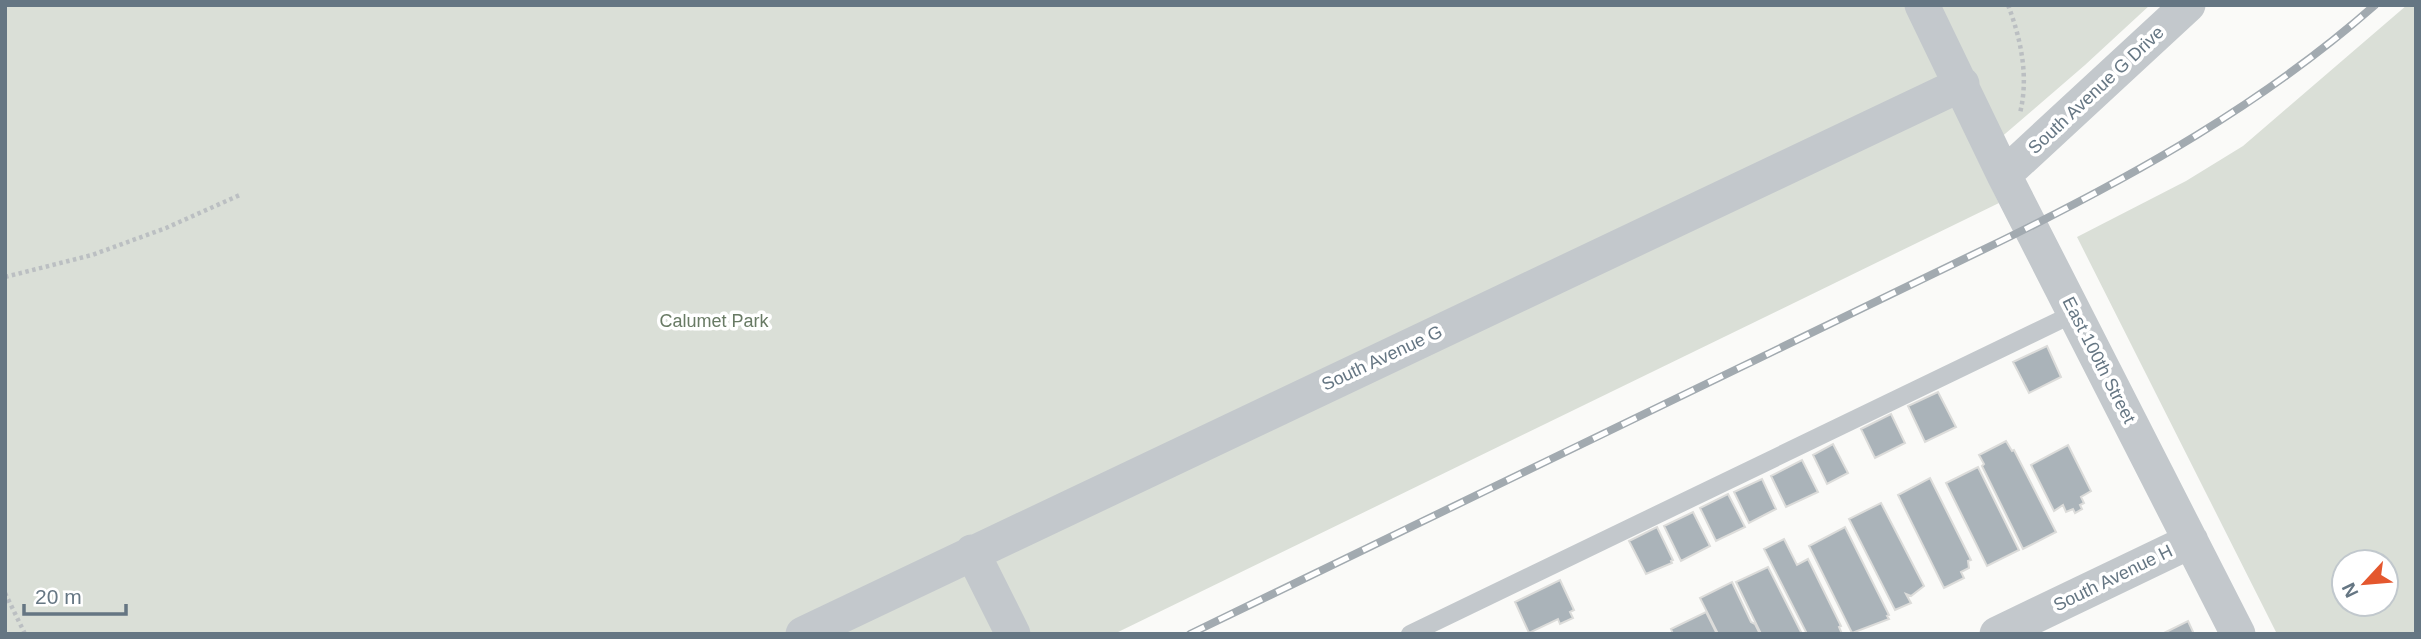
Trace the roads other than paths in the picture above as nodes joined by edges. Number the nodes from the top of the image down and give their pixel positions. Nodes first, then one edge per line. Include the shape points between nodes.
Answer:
1 (1922, 5) edge
2 (2188, 5) edge
3 (1962, 84) junction
4 (2004, 175) junction
5 (2075, 313) junction
6 (2191, 541) junction
7 (972, 552) junction
8 (803, 634) edge
9 (1013, 634) edge
10 (1410, 634) edge
11 (1997, 634) edge
12 (2238, 634) edge

1 - 3 street, East 100th Street
2 - 4 street, South Avenue G Drive
3 - 4 street, East 100th Street
3 - 7 street, South Avenue G
4 - 5 street, East 100th Street
5 - 6 street, East 100th Street
5 - 10 lane
6 - 11 street, South Avenue H
6 - 12 street, East 100th Street
7 - 8 street, South Avenue G
7 - 9 street

